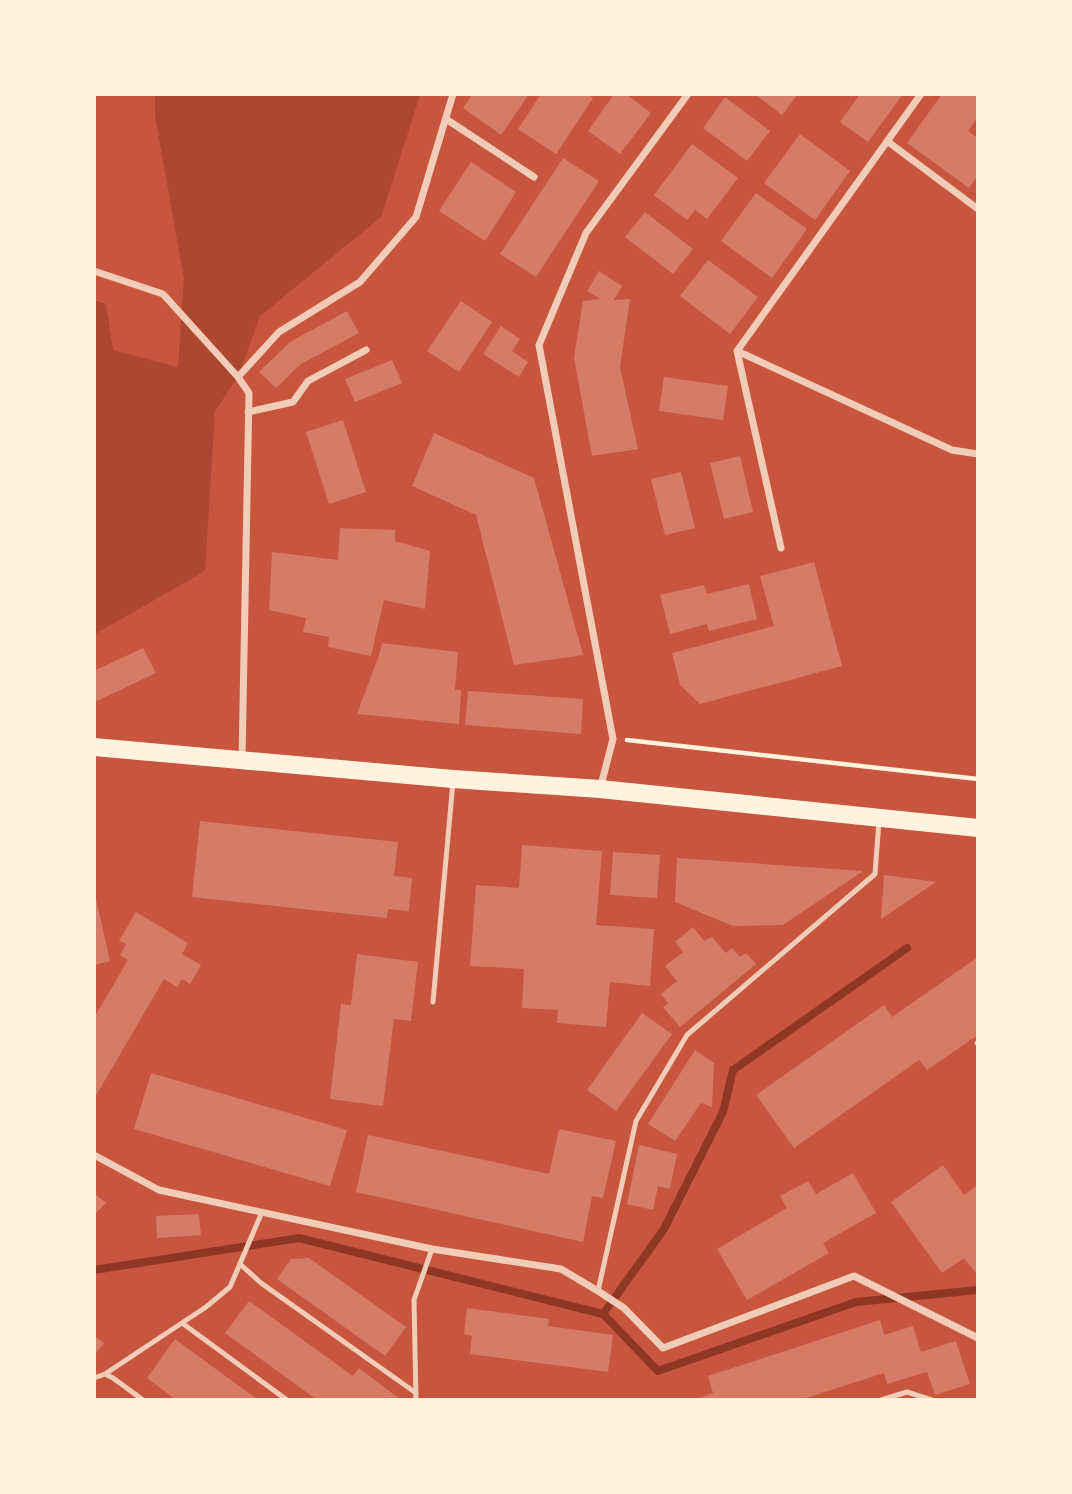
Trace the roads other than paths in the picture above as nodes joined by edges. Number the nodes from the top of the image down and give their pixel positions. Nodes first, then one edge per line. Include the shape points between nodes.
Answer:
1 (453, 94) edge
2 (688, 94) edge
3 (921, 94) edge
4 (446, 119) junction
5 (887, 141) junction
6 (534, 177) dead end
7 (978, 209) edge
8 (94, 271) edge
9 (366, 350) dead end
10 (737, 351) junction
11 (238, 377) junction
12 (248, 412) junction
13 (978, 454) edge
14 (781, 548) dead end
15 (94, 747) edge
16 (242, 760) junction
17 (453, 779) junction
18 (600, 789) junction
19 (879, 817) junction
20 (978, 828) edge
21 (433, 1002) dead end
22 (94, 1155) edge
23 (262, 1212) junction
24 (432, 1249) junction
25 (240, 1264) junction
26 (598, 1291) junction
27 (182, 1323) junction
28 (978, 1338) edge
29 (105, 1374) junction
30 (94, 1378) edge
31 (416, 1396) edge
32 (143, 1399) edge
33 (287, 1399) edge
34 (881, 1399) edge
35 (932, 1399) edge

1 - 4 street
2 - 18 street via 586,233 539,345 613,739
3 - 5 street
4 - 6 street
4 - 11 street via 416,217 360,282 279,332
5 - 7 street
5 - 10 street
8 - 11 street via 163,294
9 - 12 street via 309,381 293,402
10 - 13 street via 952,450
10 - 14 street
11 - 12 street via 248,393
12 - 16 street
15 - 16 main road
16 - 17 main road
17 - 18 main road
17 - 21 lane
18 - 19 main road
19 - 20 main road
19 - 26 lane via 874,874 687,1035 642,1110
22 - 23 street via 159,1189
23 - 24 street
23 - 25 lane
24 - 26 street via 561,1269
24 - 31 lane via 414,1300
25 - 27 lane via 230,1287
25 - 31 lane
26 - 28 street via 624,1308 663,1348 854,1276
27 - 29 lane
27 - 33 lane
29 - 30 lane
29 - 32 lane
34 - 35 lane via 907,1391

